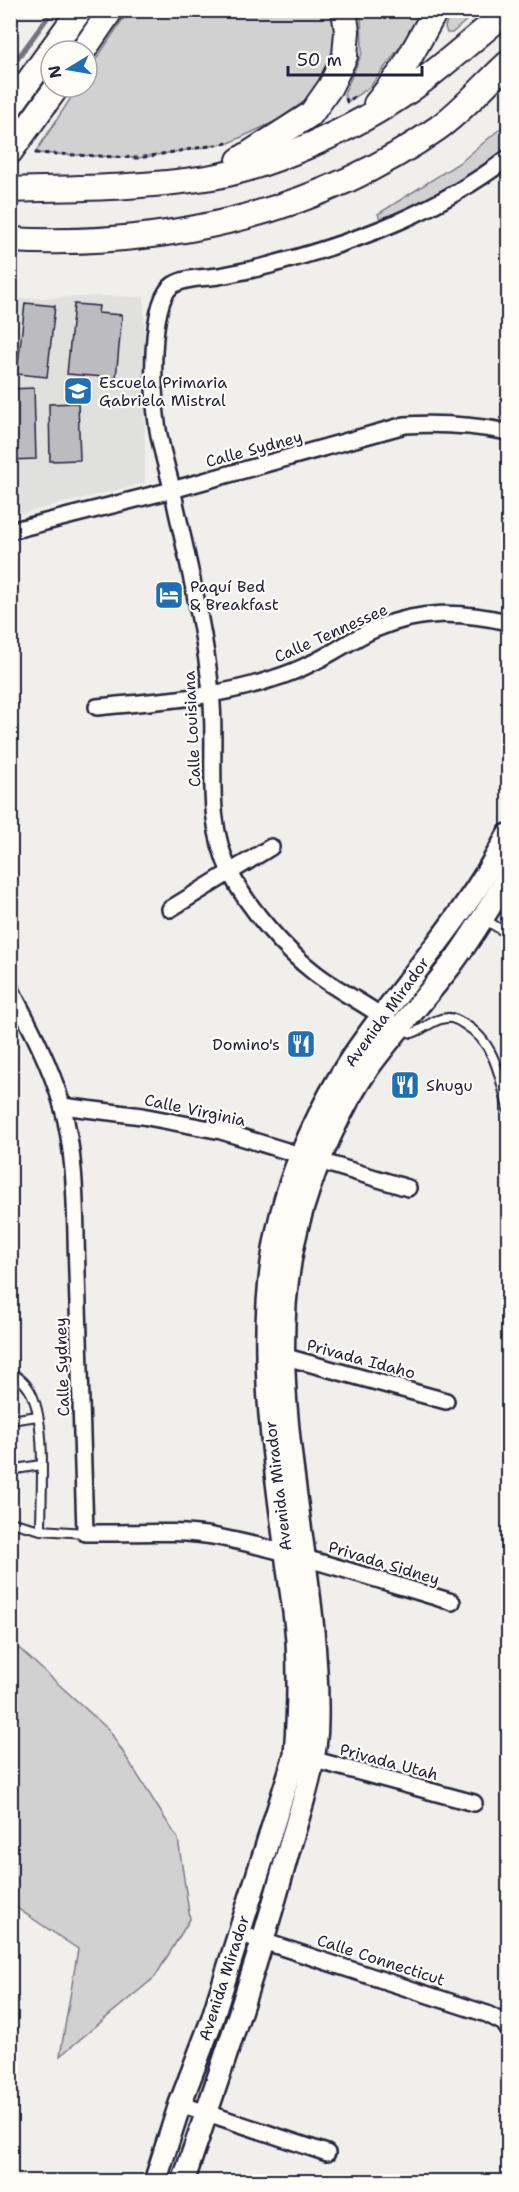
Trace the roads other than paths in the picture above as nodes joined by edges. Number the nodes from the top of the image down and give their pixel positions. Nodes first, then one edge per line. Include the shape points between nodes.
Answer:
1 (80, 10) edge
2 (111, 10) edge
3 (344, 10) edge
4 (436, 10) edge
5 (508, 11) edge
6 (91, 39) edge
7 (508, 63) edge
8 (48, 99) edge
9 (10, 107) edge
10 (363, 120) junction
11 (10, 152) edge
12 (508, 158) edge
13 (208, 178) junction
14 (11, 190) edge
15 (10, 240) edge
16 (46, 242) junction
17 (10, 256) edge
18 (508, 432) edge
19 (172, 490) junction
20 (10, 531) edge
21 (508, 622) edge
22 (212, 694) junction
23 (97, 707) dead end
24 (508, 835) edge
25 (271, 847) dead end
26 (230, 872) junction
27 (508, 877) edge
28 (170, 909) dead end
29 (483, 919) junction
30 (508, 934) edge
31 (10, 988) edge
32 (382, 1016) junction
33 (399, 1029) junction
34 (62, 1106) junction
35 (508, 1109) edge
36 (309, 1158) junction
37 (408, 1188) dead end
38 (275, 1354) junction
39 (10, 1372) edge
40 (446, 1401) dead end
41 (38, 1416) junction
42 (10, 1420) edge
43 (40, 1465) junction
44 (10, 1470) edge
45 (10, 1522) edge
46 (41, 1530) junction
47 (85, 1533) junction
48 (296, 1556) junction
49 (452, 1602) dead end
50 (304, 1758) junction
51 (474, 1803) dead end
52 (238, 1933) junction
53 (264, 1940) junction
54 (508, 2029) edge
55 (180, 2104) junction
56 (206, 2114) junction
57 (327, 2153) dead end
58 (155, 2181) edge
59 (183, 2181) edge

1 - 9 main road
2 - 6 main road
3 - 13 main road via 345,56 311,114
4 - 10 main road via 402,71
5 - 10 main road via 409,91
7 - 16 main road via 439,127 328,190 273,210 207,225 142,235
8 - 11 main road
10 - 13 main road via 261,164
12 - 19 street, Calle Louisiana via 429,209 384,229 277,263 172,285 163,296 159,311 153,359 157,423
13 - 14 main road via 137,187
15 - 16 main road
16 - 17 main road
18 - 19 street, Calle Sydney via 471,425 405,426
19 - 20 street, Calle Sydney
19 - 22 street, Calle Louisiana
21 - 22 street, Calle Tennessee via 479,615 416,616 374,630 309,665 270,680
22 - 23 street, Calle Tennessee
22 - 26 street, Calle Louisiana via 214,805 218,836
24 - 32 main road, Avenida Mirador via 463,911
25 - 26 street
26 - 28 street
26 - 32 street, Calle Louisiana via 249,905 314,973
27 - 29 main road, Avenida Mirador
29 - 30 lane
29 - 33 main road, Avenida Mirador
31 - 34 street, Calle Sydney via 50,1070
32 - 33 street, Calle Louisiana
32 - 36 main road, Avenida Mirador via 337,1082
33 - 35 lane via 419,1032 448,1017 469,1027 492,1053
33 - 36 main road, Avenida Mirador via 366,1071
34 - 36 street, Calle Virginia via 184,1122
34 - 47 street, Calle Sydney via 74,1197
36 - 37 street, Calle Virginia
36 - 38 main road, Avenida Mirador via 289,1188 276,1242 270,1281
38 - 40 street, Privada Idaho
38 - 48 main road, Avenida Mirador via 269,1406
39 - 41 lane via 30,1390
41 - 42 lane
41 - 43 lane
43 - 44 lane
43 - 46 lane
45 - 46 lane
46 - 47 lane
47 - 48 street via 217,1537
48 - 49 street, Privada Sidney
48 - 50 main road, Avenida Mirador via 299,1714
50 - 51 street, Privada Utah
50 - 52 main road, Avenida Mirador
50 - 53 main road, Avenida Mirador
52 - 53 street, Calle Connecticut
52 - 55 main road, Avenida Mirador via 212,2020
53 - 54 street, Calle Connecticut via 486,2013
53 - 56 main road, Avenida Mirador
55 - 56 street
55 - 58 main road, Avenida Mirador
56 - 57 street
56 - 59 main road, Avenida Mirador

